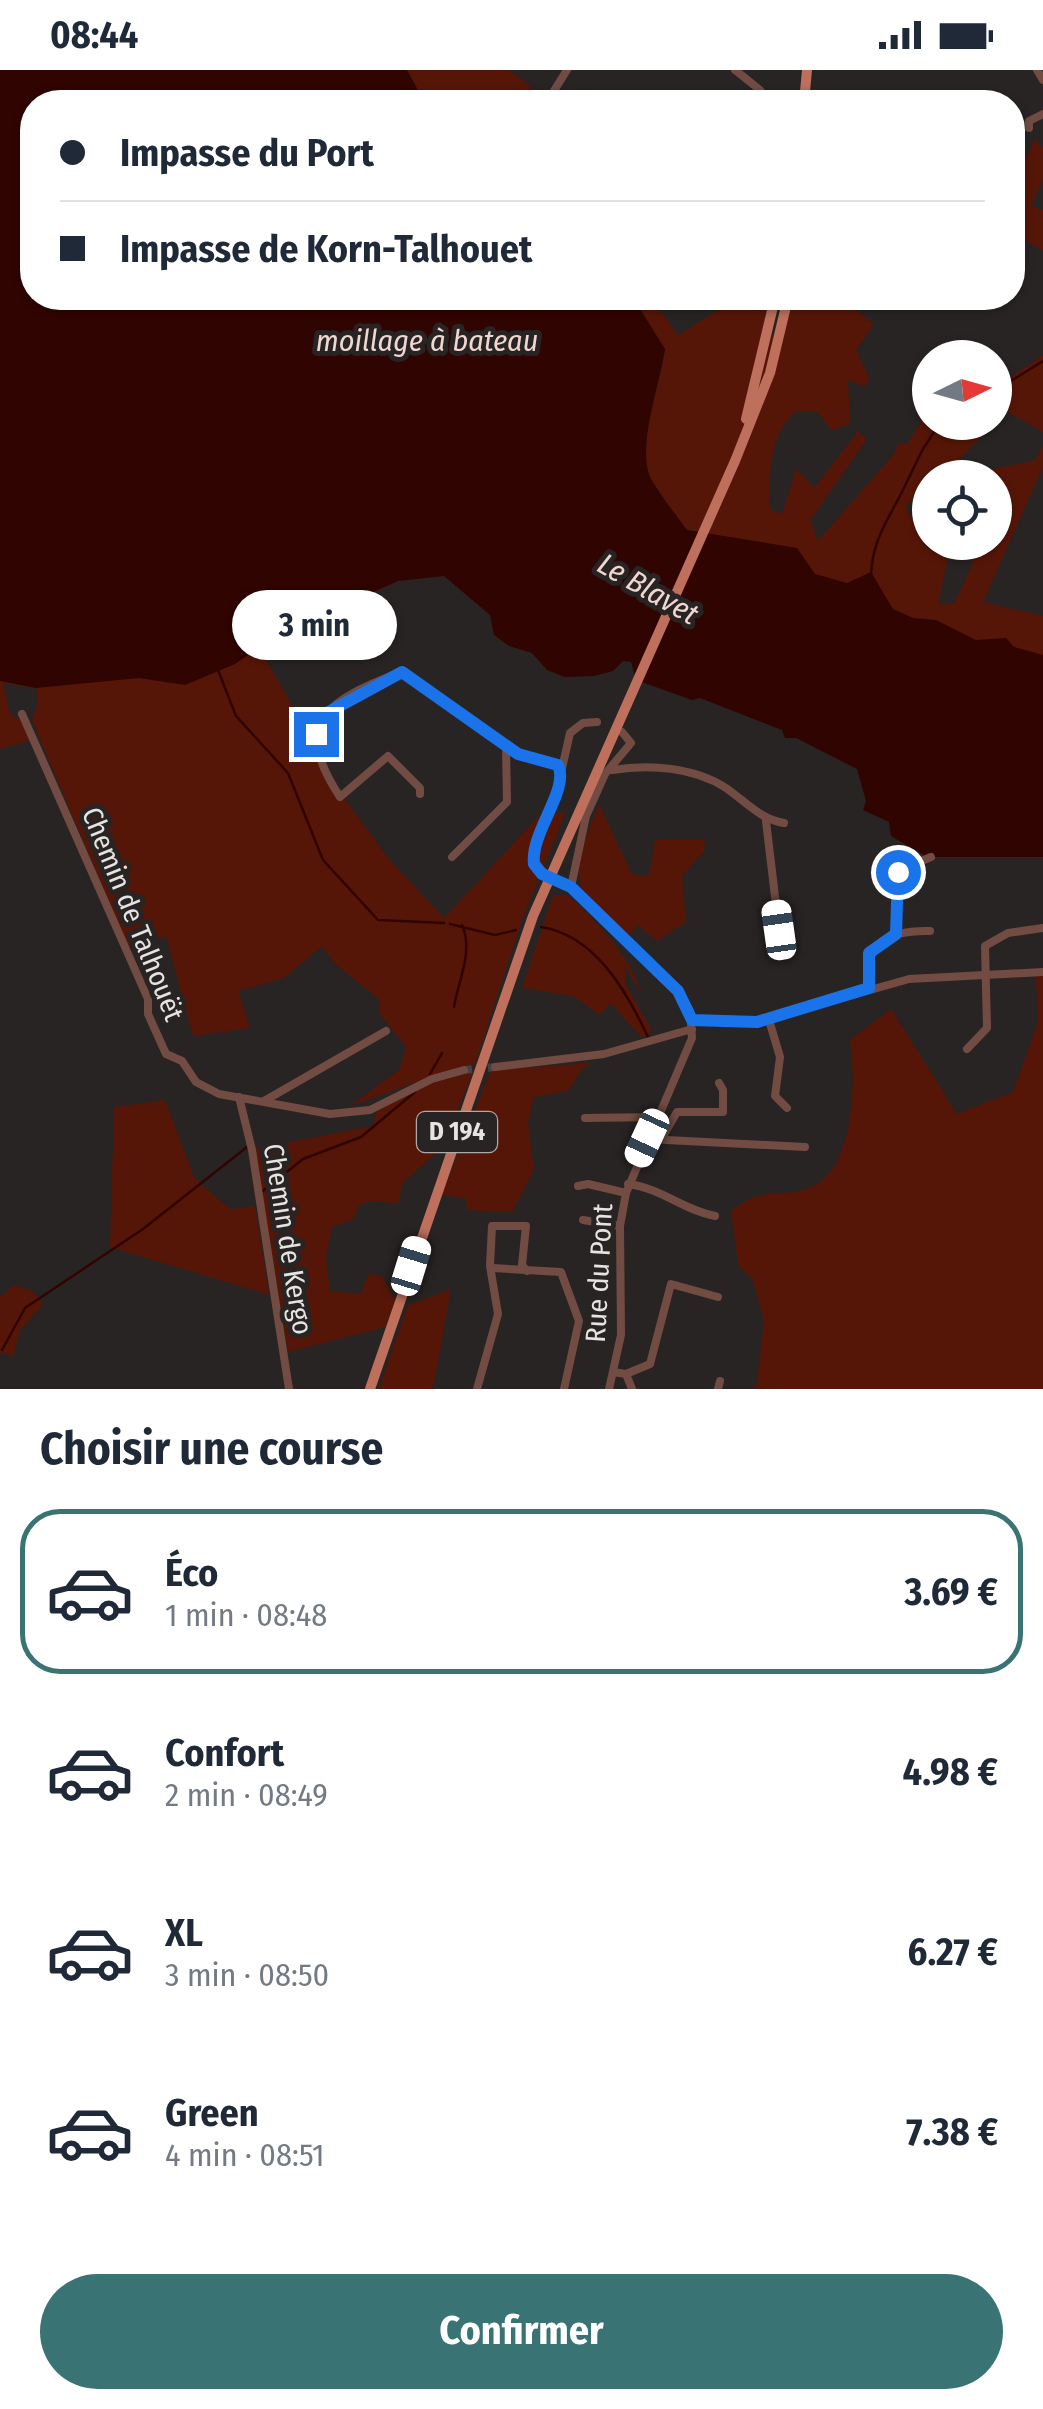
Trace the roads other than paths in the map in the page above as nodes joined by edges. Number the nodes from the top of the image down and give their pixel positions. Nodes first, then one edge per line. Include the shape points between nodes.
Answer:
1 (735, 70) edge
2 (1037, 70) edge
3 (1043, 80) edge
4 (760, 90) edge
5 (1043, 114) edge
6 (1029, 128) dead end
7 (770, 310) edge
8 (785, 310) edge
9 (712, 509) junction
10 (22, 714) dead end
11 (597, 722) dead end
12 (618, 730) junction
13 (506, 746) junction
14 (559, 767) junction
15 (612, 770) junction
16 (420, 794) dead end
17 (766, 821) junction
18 (784, 822) dead end
19 (931, 856) dead end
20 (452, 857) dead end
21 (549, 877) junction
22 (571, 887) junction
23 (1043, 928) edge
24 (779, 930) dead end
25 (930, 930) dead end
26 (896, 934) junction
27 (1043, 972) edge
28 (984, 974) junction
29 (869, 988) junction
30 (769, 1020) junction
31 (692, 1024) junction
32 (386, 1031) dead end
33 (967, 1049) dead end
34 (495, 1067) tunnel mouth
35 (464, 1070) tunnel mouth
36 (719, 1083) dead end
37 (240, 1097) junction
38 (264, 1101) junction
39 (787, 1108) dead end
40 (658, 1117) junction
41 (584, 1118) dead end
42 (647, 1138) junction
43 (662, 1138) junction
44 (806, 1147) dead end
45 (578, 1186) dead end
46 (627, 1189) junction
47 (715, 1216) dead end
48 (583, 1220) dead end
49 (620, 1226) junction
50 (492, 1268) junction
51 (527, 1271) junction
52 (718, 1297) dead end
53 (613, 1372) junction
54 (626, 1374) junction
55 (288, 1389) edge
56 (370, 1389) edge
57 (477, 1389) edge
58 (564, 1389) edge
59 (609, 1389) edge
60 (632, 1389) edge

1 - 4 street
2 - 3 street
5 - 6 street
7 - 9 main road, D 194 via 742,434
8 - 9 main road, D 194 via 770,373
9 - 12 main road, D 194
10 - 37 street, Chemin de Talhouët via 166,1054 182,1061 206,1089
11 - 14 street via 574,729
12 - 15 street via 631,742
12 - 21 main road, D 194
13 - 14 street
13 - 16 street via 406,673 320,721 317,758 340,797 388,756
13 - 20 street via 507,802
14 - 21 street via 532,854
15 - 17 street via 704,776
15 - 22 street via 586,816
17 - 18 street
17 - 24 street
19 - 26 street via 898,872
21 - 22 street
21 - 56 main road, D 194
22 - 31 street via 678,991
23 - 28 street via 987,944
25 - 26 street
26 - 29 street via 869,953
27 - 28 street
28 - 29 street
28 - 33 street via 987,1028
29 - 30 street
30 - 31 street
30 - 39 street via 780,1057 775,1096
31 - 34 street via 604,1054
31 - 40 street, Rue du Pont via 684,1063
32 - 38 street
35 - 38 street, Chemin de Talhouët via 359,1112 330,1114
36 - 43 street via 723,1112 677,1112
37 - 38 street, Chemin de Talhouët
37 - 55 street, Chemin de Kergo
40 - 41 street
40 - 42 street, Rue du Pont
42 - 43 street
42 - 46 street, Rue du Pont
43 - 44 street
45 - 46 street
46 - 47 street via 652,1188
46 - 49 street, Rue du Pont
48 - 49 street
49 - 53 street, Rue du Pont via 622,1336
50 - 51 street
50 - 51 street via 492,1226 523,1223
50 - 57 street via 498,1314
51 - 58 street via 562,1272 579,1320
52 - 54 street via 671,1284 650,1364
53 - 54 street
53 - 59 street, Rue du Pont
54 - 60 street

